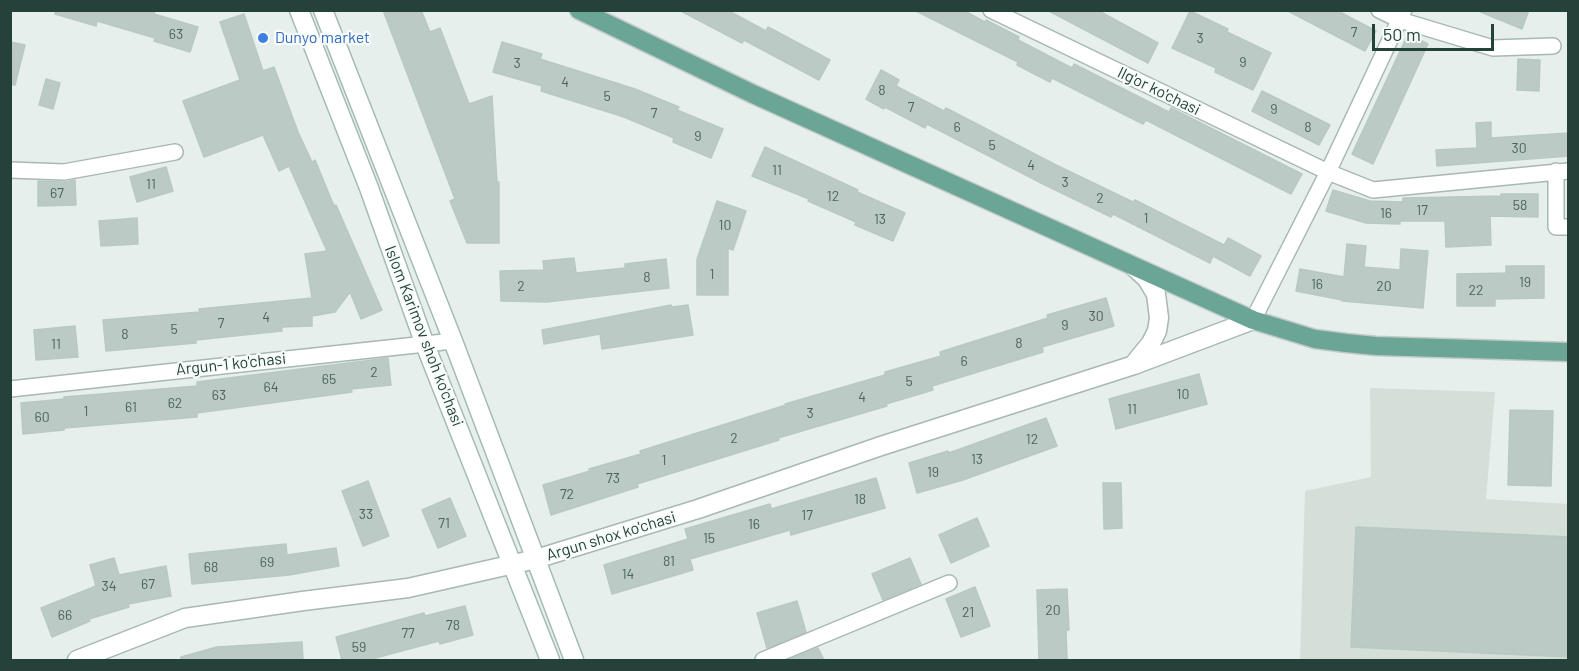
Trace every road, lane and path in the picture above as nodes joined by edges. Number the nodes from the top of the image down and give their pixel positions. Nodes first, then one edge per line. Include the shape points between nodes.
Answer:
1 (299, 10) edge
2 (323, 10) edge
3 (579, 10) edge
4 (991, 10) edge
5 (1379, 10) edge
6 (1402, 15) edge
7 (1553, 46) dead end
8 (175, 152) dead end
9 (10, 170) edge
10 (1562, 171) edge
11 (1328, 172) junction
12 (1569, 227) edge
13 (1132, 266) junction
14 (1253, 320) junction
15 (453, 340) junction
16 (424, 342) junction
17 (1569, 352) edge
18 (1134, 364) junction
19 (10, 389) edge
20 (536, 559) junction
21 (513, 564) junction
22 (949, 583) dead end
23 (77, 660) edge
24 (550, 660) edge
25 (574, 660) edge
26 (763, 660) edge

1 - 16 main road, Islom Karimov shoh ko'chasi
2 - 15 main road, Islom Karimov shoh ko'chasi
3 - 13 main road via 753,94
4 - 11 street, Ilg'or ko'chasi
5 - 6 street
6 - 7 street via 1493,48
6 - 11 street
8 - 9 street via 64,172
10 - 11 street, Ilg'or ko'chasi via 1373,190
10 - 12 street via 1556,227
11 - 14 street
13 - 14 main road
13 - 18 main road via 1147,279 1159,307 1157,331
14 - 17 main road via 1315,339 1356,344
14 - 18 main road, Argun shox ko'chasi
15 - 16 street, Argun-1 ko'chasi
15 - 20 main road, Islom Karimov shoh ko'chasi
16 - 19 street, Argun-1 ko'chasi
16 - 21 main road, Islom Karimov shoh ko'chasi
18 - 20 main road, Argun shox ko'chasi
20 - 21 main road, Argun shox ko'chasi
20 - 25 main road, Islom Karimov shoh ko'chasi
21 - 23 main road, Argun shox ko'chasi via 408,588 185,618
21 - 24 main road, Islom Karimov shoh ko'chasi
22 - 26 street

